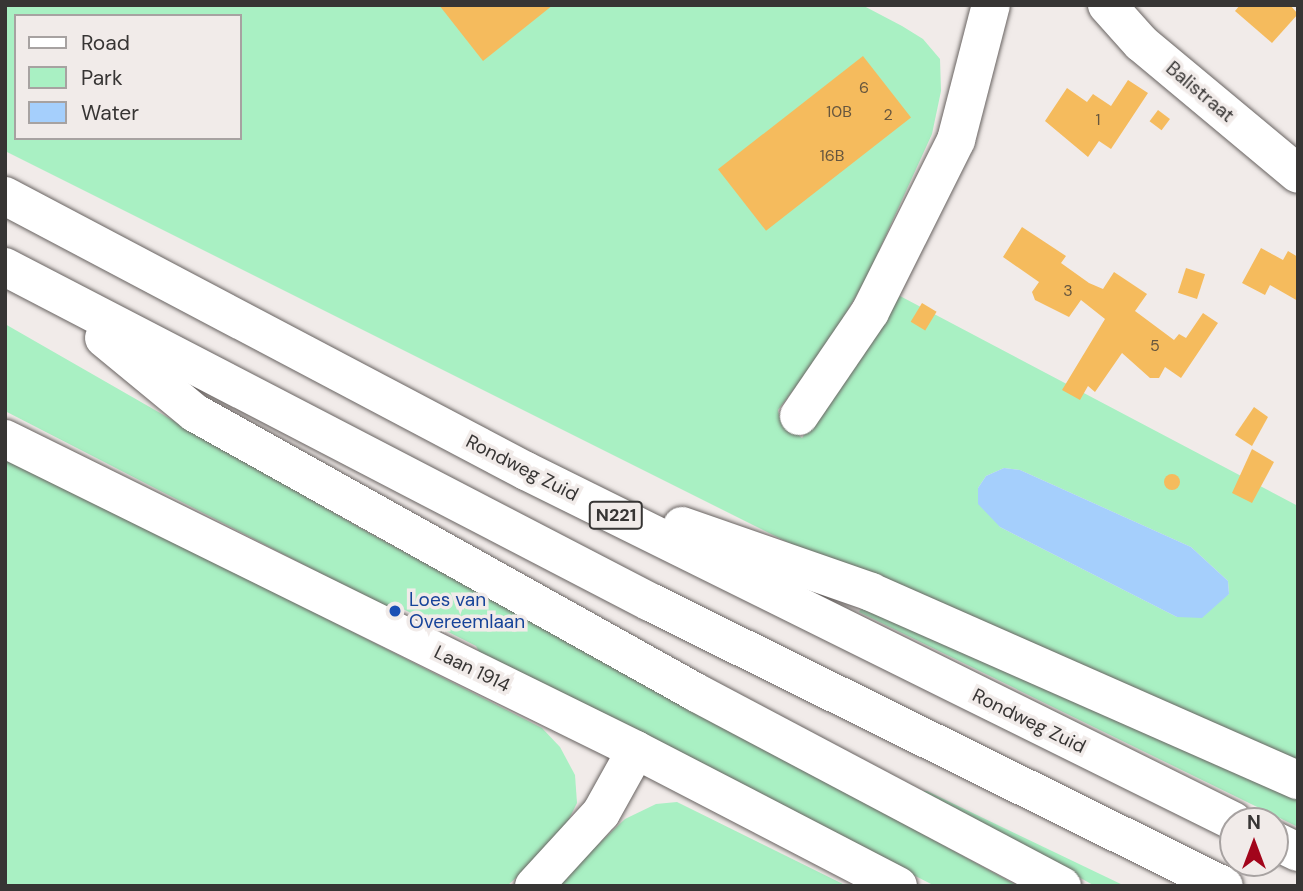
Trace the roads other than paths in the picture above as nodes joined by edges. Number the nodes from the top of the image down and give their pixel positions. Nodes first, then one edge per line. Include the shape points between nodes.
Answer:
1 (991, 5) edge
2 (1107, 5) edge
3 (1298, 174) edge
4 (5, 195) edge
5 (5, 267) edge
6 (40, 286) junction
7 (799, 416) dead end
8 (5, 439) edge
9 (526, 471) junction
10 (636, 750) junction
11 (1298, 780) edge
12 (1219, 814) edge
13 (534, 886) edge
14 (898, 886) edge
15 (1062, 886) edge
16 (1224, 886) edge

1 - 7 main road via 956,140 870,312
2 - 3 main road, Balistraat via 1141,43
4 - 9 main road, Rondweg Zuid / N221
5 - 6 main road
6 - 15 main road via 195,413 709,699
6 - 16 main road via 650,602
8 - 10 main road, Laan 1914
9 - 11 main road, N221 via 871,592
9 - 12 main road, Rondweg Zuid / N221
10 - 13 main road via 601,813
10 - 14 main road, Laan 1914

